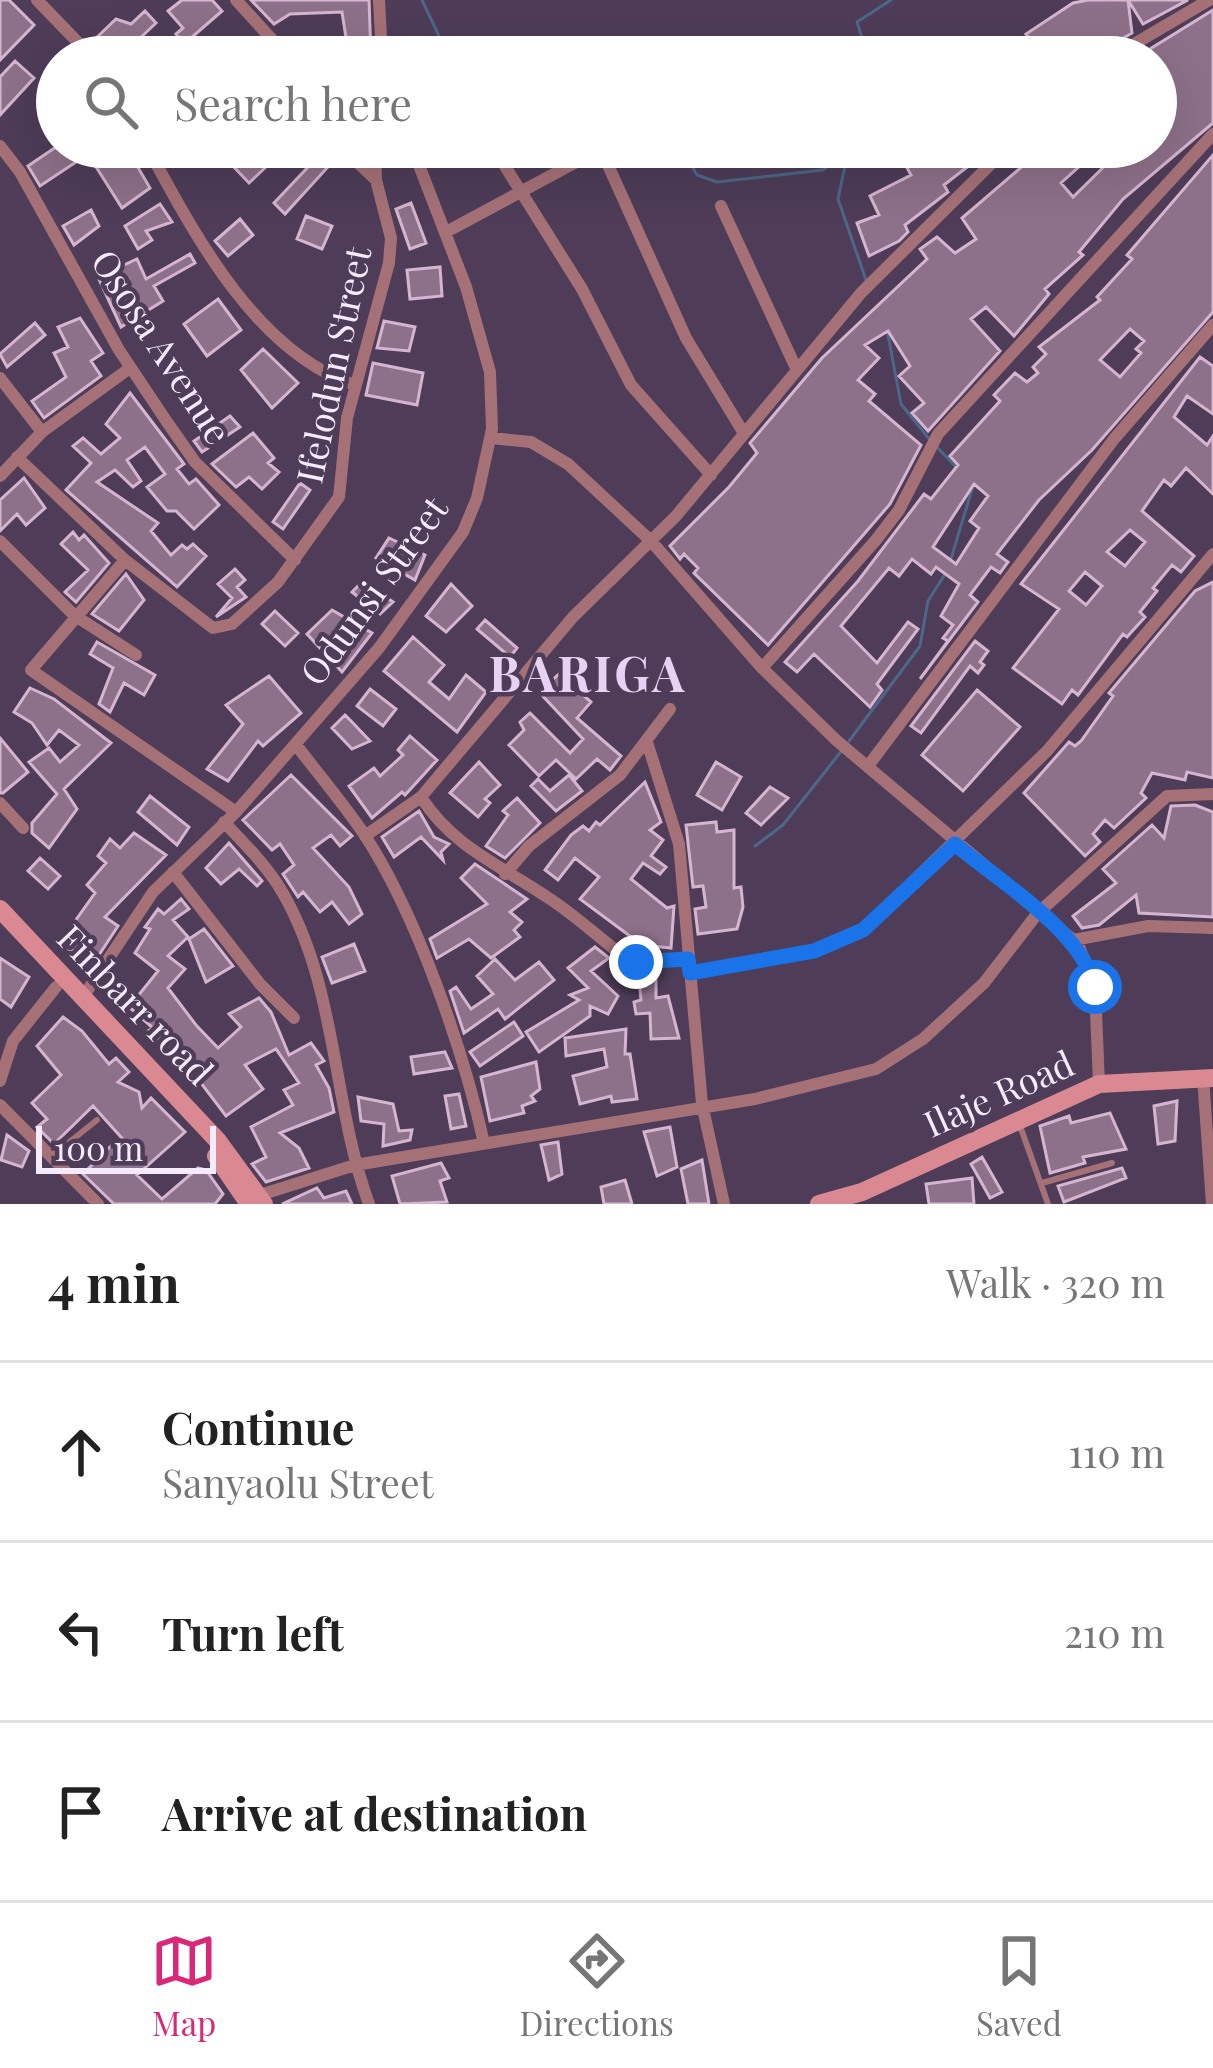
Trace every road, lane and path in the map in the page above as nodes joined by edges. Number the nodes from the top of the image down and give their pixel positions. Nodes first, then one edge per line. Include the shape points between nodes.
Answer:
1 (37, 0) edge
2 (236, 0) edge
3 (379, 0) edge
4 (1209, 0) edge
5 (72, 36) edge
6 (269, 36) edge
7 (381, 36) edge
8 (1148, 36) edge
9 (1213, 134) edge
10 (0, 146) edge
11 (160, 168) edge
12 (363, 168) edge
13 (376, 168) edge
14 (420, 168) edge
15 (506, 168) edge
16 (562, 168) edge
17 (611, 168) edge
18 (988, 168) edge
19 (376, 180) junction
20 (519, 189) junction
21 (721, 206) dead end
22 (446, 232) junction
23 (1213, 325) edge
24 (795, 366) junction
25 (130, 368) junction
26 (0, 378) edge
27 (354, 385) junction
28 (42, 432) junction
29 (743, 432) junction
30 (491, 438) junction
31 (17, 457) junction
32 (711, 475) junction
33 (0, 476) edge
34 (0, 541) edge
35 (651, 542) junction
36 (1213, 554) edge
37 (125, 560) junction
38 (296, 560) junction
39 (74, 615) junction
40 (136, 655) dead end
41 (762, 668) junction
42 (670, 709) dead end
43 (647, 742) junction
44 (297, 746) junction
45 (864, 762) junction
46 (1213, 794) edge
47 (421, 797) junction
48 (0, 803) edge
49 (230, 817) junction
50 (23, 828) dead end
51 (365, 836) junction
52 (955, 844) junction
53 (172, 872) junction
54 (505, 874) junction
55 (0, 909) edge
56 (1036, 914) junction
57 (0, 925) edge
58 (1213, 928) edge
59 (1074, 940) junction
60 (689, 966) junction
61 (56, 987) junction
62 (83, 997) junction
63 (295, 1018) dead end
64 (1208, 1077) edge
65 (0, 1081) edge
66 (1099, 1084) junction
67 (702, 1104) junction
68 (0, 1105) edge
69 (97, 1120) dead end
70 (1018, 1120) junction
71 (484, 1143) junction
72 (52, 1156) junction
73 (1112, 1163) dead end
74 (355, 1166) junction
75 (1042, 1183) junction
76 (849, 1200) edge
77 (258, 1201) edge
78 (98, 1204) edge
79 (369, 1204) edge
80 (724, 1204) edge
81 (819, 1204) edge
82 (1048, 1204) edge
83 (1212, 1204) edge

1 - 5 street
2 - 6 street
3 - 7 street
4 - 8 street
9 - 41 street via 938,434 876,540
10 - 25 street, Ososa Avenue
11 - 27 street via 262,321 298,359
12 - 19 street
13 - 19 street, Ifelodun Street
14 - 22 street, Odunsi Street
15 - 20 street
16 - 20 street
17 - 29 street via 686,338
18 - 24 street
19 - 27 street, Ifelodun Street via 389,263
20 - 22 street
20 - 32 street via 631,385
21 - 24 street
22 - 30 street, Odunsi Street via 490,372
23 - 45 street
24 - 29 street
25 - 28 street
25 - 38 street, Ososa Avenue via 195,461
26 - 28 street
27 - 38 street, Ifelodun Street via 340,497
28 - 31 street
29 - 32 street
30 - 35 street via 555,454
30 - 44 street, Odunsi Street via 463,532
31 - 33 street
31 - 37 street
32 - 35 street
34 - 39 street
35 - 41 street
35 - 47 street via 573,616
36 - 52 street via 1047,751
37 - 38 street, Ifelodun Street via 212,628 232,624
37 - 39 street
39 - 40 street
39 - 49 street via 31,670
41 - 45 street
42 - 43 street
43 - 54 street
43 - 60 street via 680,844
44 - 49 street, Odunsi Street
44 - 51 street
45 - 52 street
46 - 56 street via 1167,796
47 - 51 street
47 - 54 street via 452,835
48 - 50 street
49 - 53 street, Odunsi Street
49 - 74 street via 298,922 320,985
51 - 71 street via 461,1054
52 - 56 street
52 - 60 street via 863,930 814,951
53 - 62 street, Odunsi Street
53 - 63 street
54 - 60 street via 559,904 623,956
55 - 62 main road, Finbarr road
56 - 59 street
56 - 67 street via 984,983 900,1056 839,1082
57 - 61 main road, Finbarr road
58 - 59 street via 1148,926
59 - 66 street via 1095,987
60 - 67 street
61 - 65 street via 14,1041
61 - 77 main road, Finbarr road
62 - 77 main road, Finbarr road via 218,1141
64 - 66 main road, Ilaje Road
64 - 83 street
66 - 70 main road, Ilaje Road
67 - 71 street
67 - 80 street
68 - 72 street
69 - 72 lane
70 - 75 lane
70 - 76 main road, Ilaje Road
71 - 74 street
72 - 78 street
73 - 75 lane
74 - 77 street
74 - 79 street
75 - 82 lane
76 - 81 main road, Ilaje Road

